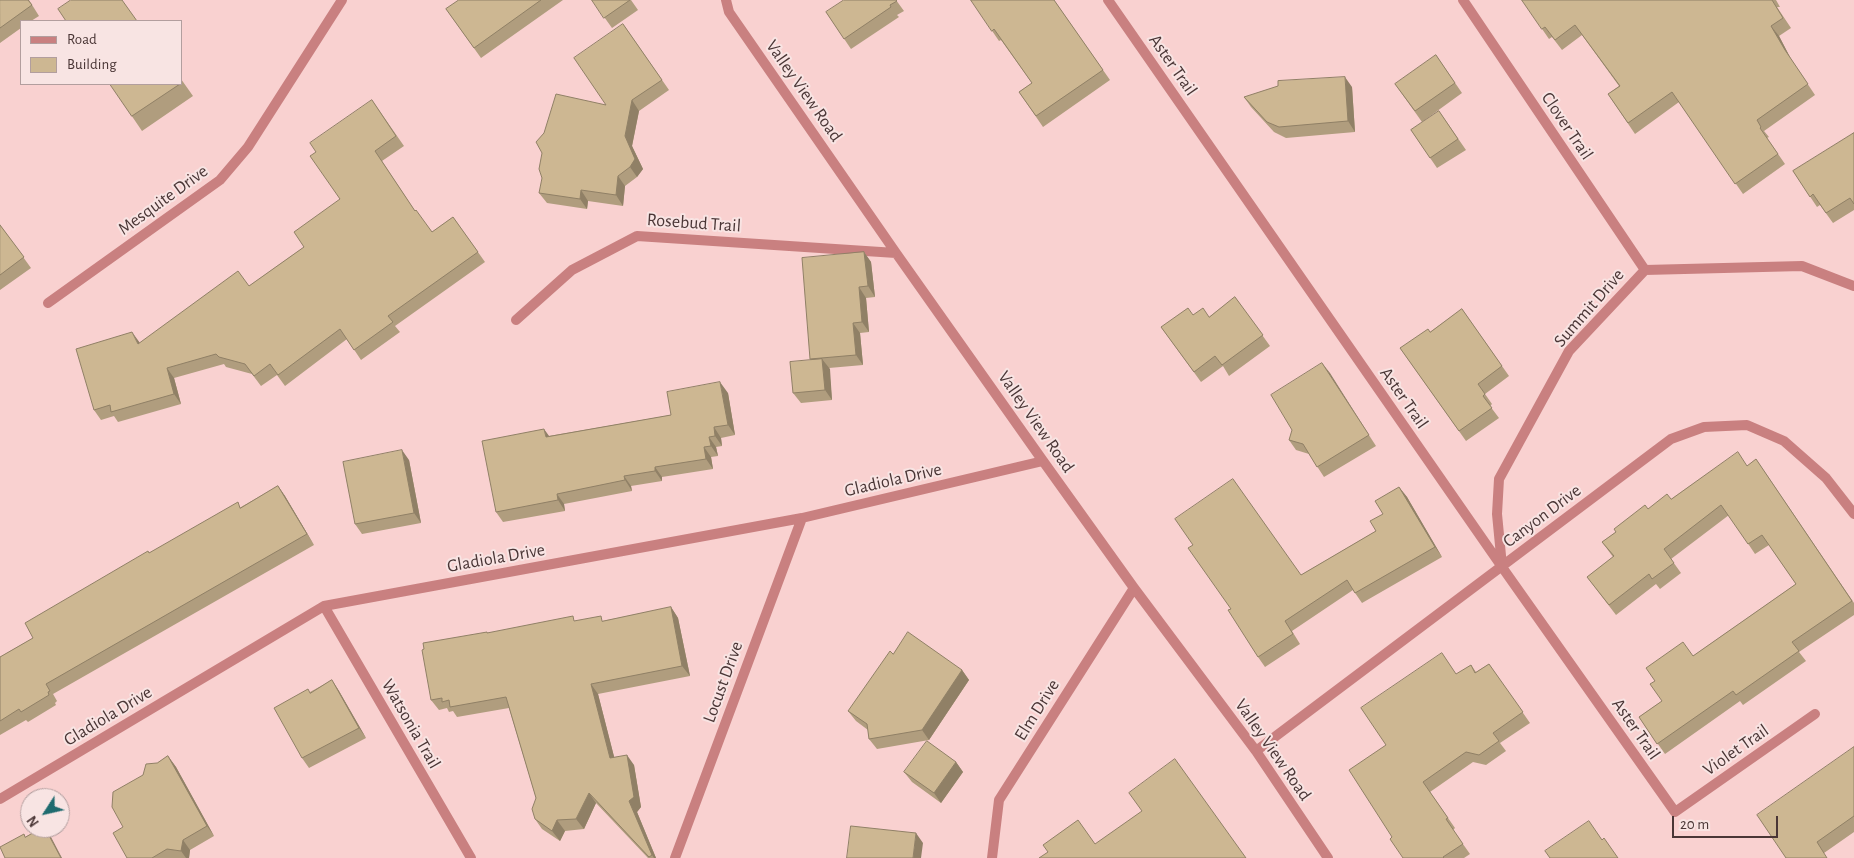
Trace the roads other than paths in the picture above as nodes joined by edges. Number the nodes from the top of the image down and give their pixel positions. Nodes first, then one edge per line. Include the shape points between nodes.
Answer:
1 (342, 0) edge
2 (726, 0) edge
3 (1108, 0) edge
4 (1463, 0) edge
5 (896, 253) junction
6 (1645, 270) junction
7 (1854, 286) edge
8 (48, 303) dead end
9 (516, 320) dead end
10 (1043, 460) junction
11 (1854, 514) edge
12 (802, 518) junction
13 (1502, 567) junction
14 (1134, 588) junction
15 (324, 606) junction
16 (1815, 714) dead end
17 (1256, 751) junction
18 (0, 799) edge
19 (1675, 812) joint
20 (471, 858) edge
21 (675, 858) edge
22 (992, 858) edge
23 (1328, 858) edge

1 - 8 street, Mesquite Drive via 248,147 220,180
2 - 5 street, Valley View Road via 729,12
3 - 13 street, Aster Trail
4 - 6 street, Clover Trail
5 - 9 street, Rosebud Trail via 637,236 572,270
5 - 10 street, Valley View Road
6 - 7 street, Summit Drive via 1802,266
6 - 13 street, Summit Drive via 1569,351 1499,480 1497,514
10 - 12 street, Gladiola Drive
10 - 14 street, Valley View Road
11 - 13 street, Canyon Drive via 1826,478 1784,441 1748,425 1704,427 1671,439
12 - 15 street, Gladiola Drive
12 - 21 street, Locust Drive
13 - 17 street, Canyon Drive
13 - 19 street, Aster Trail
14 - 17 street, Valley View Road
14 - 22 street, Elm Drive via 999,800
15 - 18 street, Gladiola Drive
15 - 20 street, Watsonia Trail
16 - 19 street, Violet Trail
17 - 23 street, Valley View Road

